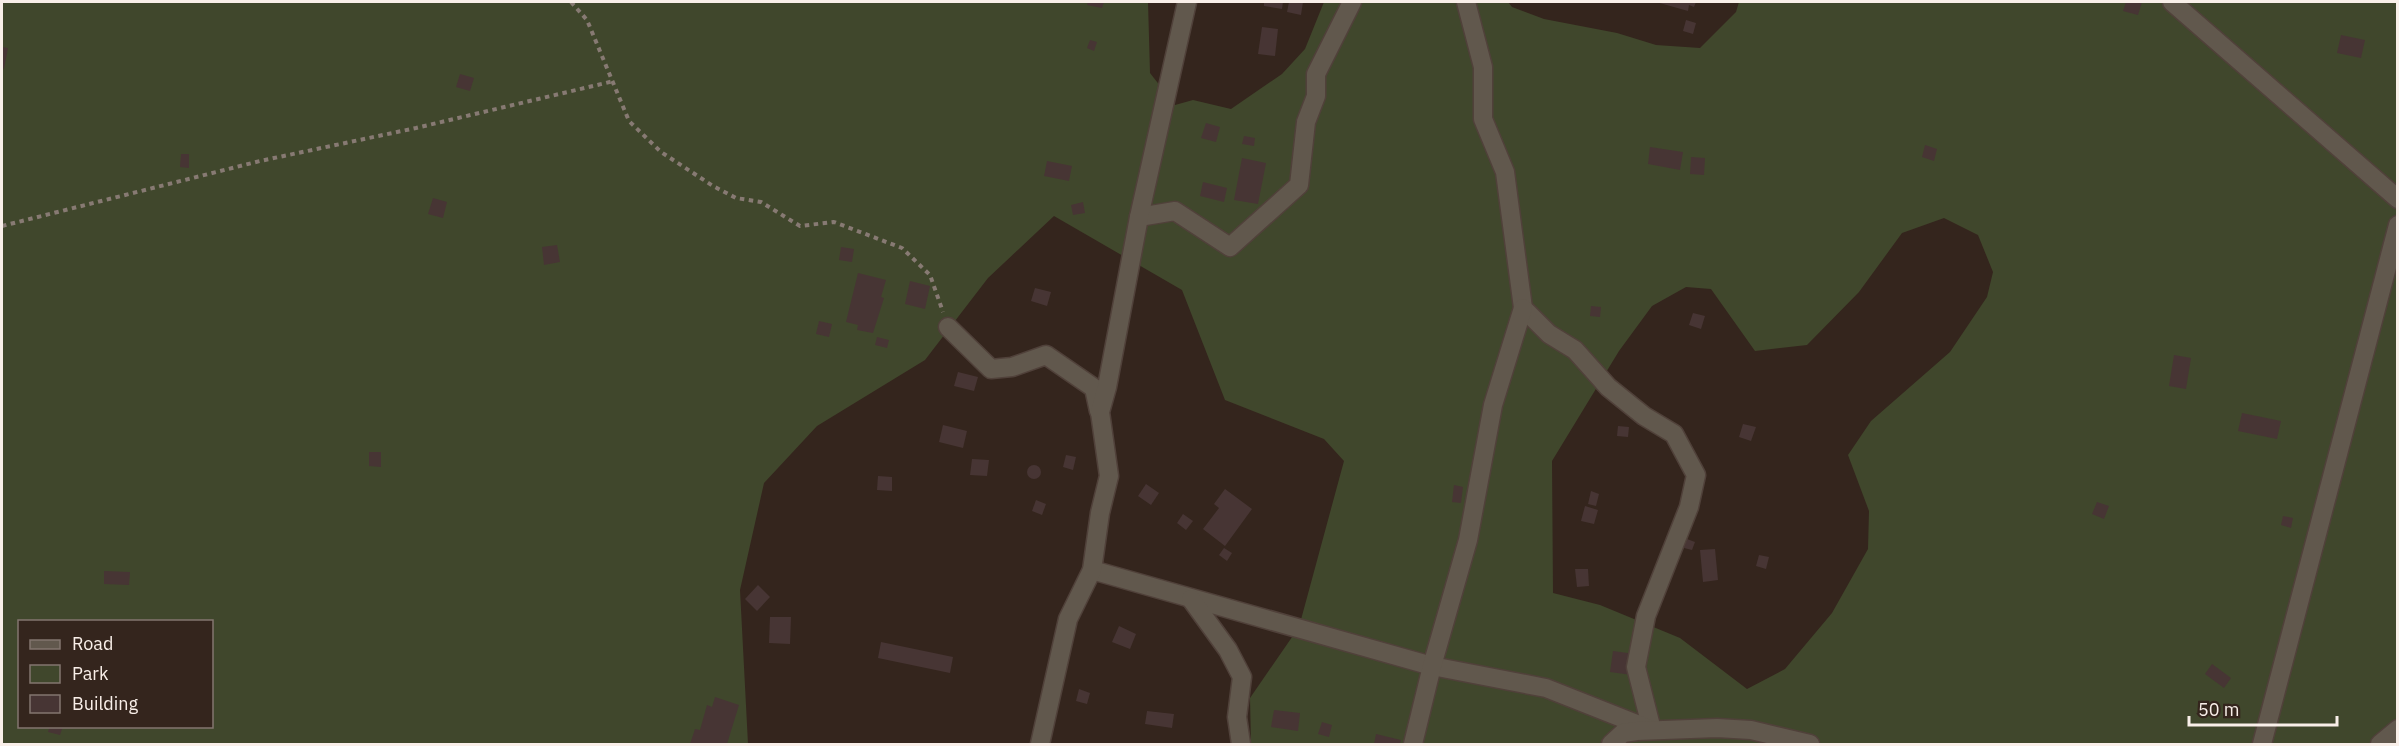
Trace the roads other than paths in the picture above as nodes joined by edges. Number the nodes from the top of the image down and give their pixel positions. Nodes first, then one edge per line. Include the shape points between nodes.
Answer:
1 (1187, 2) edge
2 (1352, 2) edge
3 (1466, 2) edge
4 (2172, 2) edge
5 (2397, 199) edge
6 (1139, 217) junction
7 (2397, 225) edge
8 (1523, 308) junction
9 (948, 327) road end
10 (1100, 412) junction
11 (1092, 570) junction
12 (1191, 598) junction
13 (1432, 666) junction
14 (2397, 729) edge
15 (1652, 730) junction
16 (1040, 744) edge
17 (1241, 744) edge
18 (1413, 744) edge
19 (1611, 744) edge
20 (1810, 744) edge
21 (2262, 744) edge
22 (2380, 744) edge

1 - 6 street
2 - 6 street via 1316,75 1316,96 1306,122 1299,185 1230,247 1175,210
3 - 8 street via 1483,67 1483,119 1505,172
4 - 5 street
6 - 10 street
7 - 21 street
8 - 13 street via 1493,405 1468,540
8 - 15 street via 1549,334 1575,350 1608,387 1674,434 1696,475 1689,507 1646,616 1636,667
9 - 10 street via 991,369 1046,355 1094,388
10 - 11 street via 1109,476
11 - 12 street
11 - 16 street via 1068,619
12 - 13 street
12 - 17 street via 1242,677 1237,717
13 - 15 street via 1546,688
13 - 18 street
14 - 22 street
15 - 19 street via 1623,733
15 - 20 street via 1751,730

